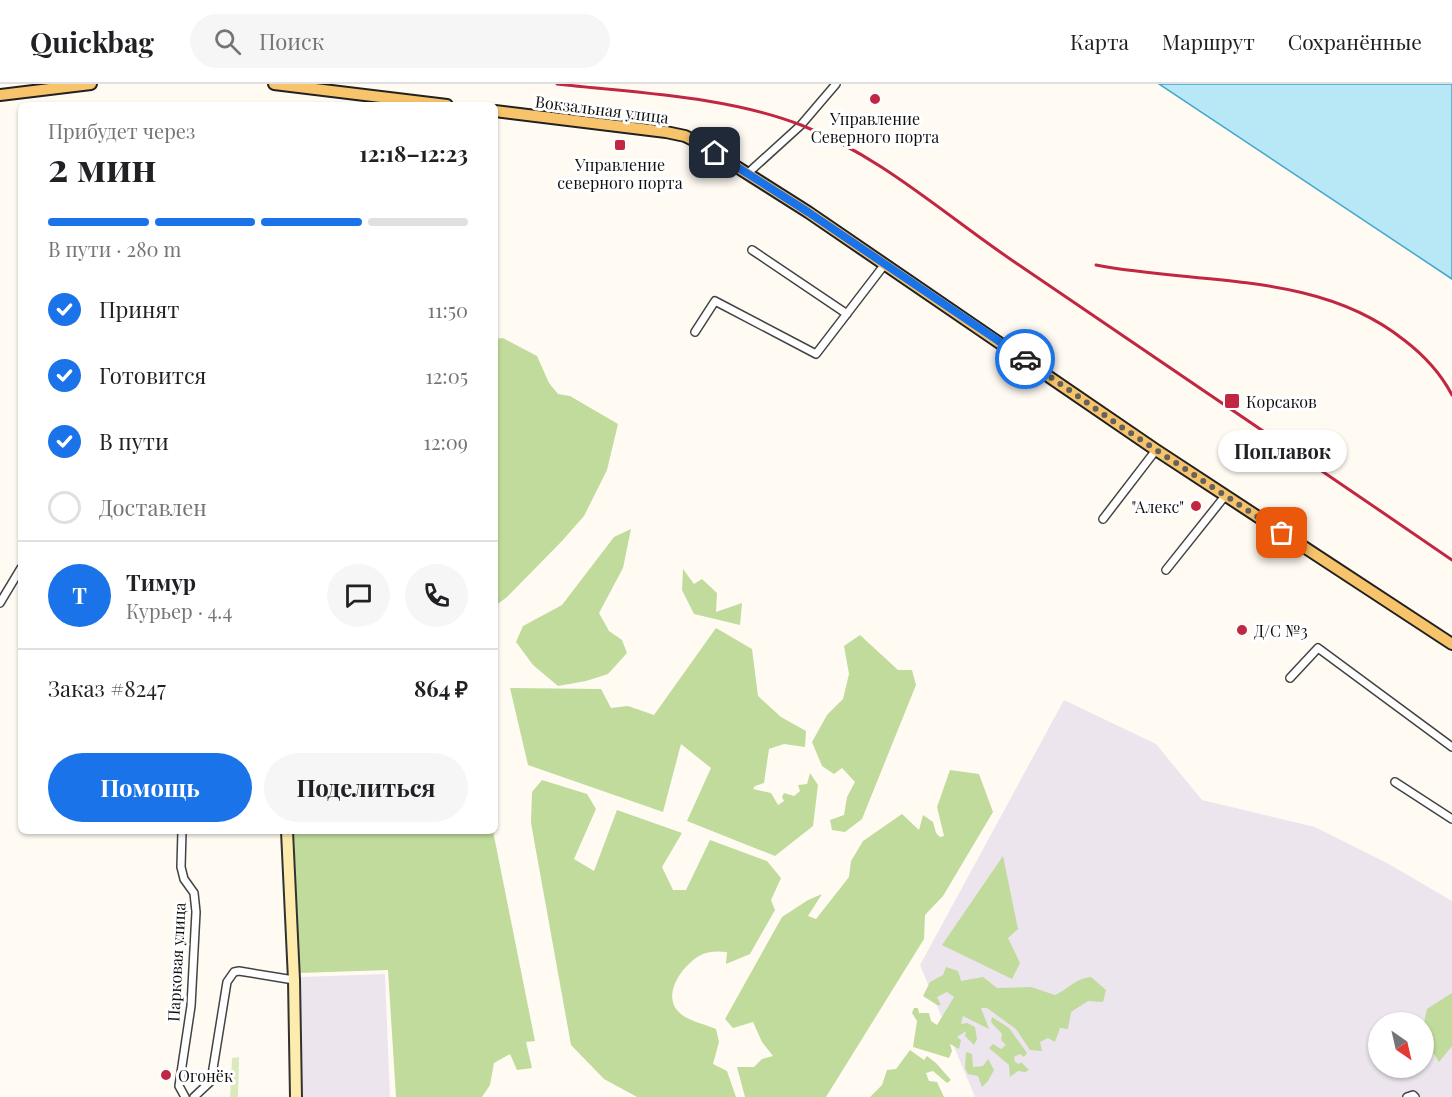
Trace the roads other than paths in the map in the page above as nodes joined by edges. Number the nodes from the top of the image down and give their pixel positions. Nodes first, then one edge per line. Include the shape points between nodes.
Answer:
1 (91, 84) edge
2 (274, 84) edge
3 (836, 84) edge
4 (0, 95) edge
5 (422, 102) edge
6 (498, 111) edge
7 (747, 174) junction
8 (752, 250) dead end
9 (885, 264) junction
10 (847, 314) junction
11 (695, 332) dead end
12 (1156, 450) junction
13 (1225, 496) junction
14 (1102, 519) dead end
15 (1166, 570) dead end
16 (18, 573) edge
17 (0, 603) edge
18 (1452, 644) edge
19 (1290, 678) dead end
20 (1452, 747) edge
21 (1395, 782) dead end
22 (1452, 819) edge
23 (182, 834) edge
24 (286, 834) edge
25 (294, 980) junction
26 (185, 1097) edge
27 (194, 1097) edge
28 (296, 1097) edge
29 (1407, 1097) edge
30 (1414, 1097) edge

1 - 4 main road
2 - 5 main road
3 - 7 street via 801,125
6 - 7 main road, Вокзальная улица via 676,134 699,143
7 - 9 main road, Вокзальная улица
8 - 10 street
9 - 10 street
9 - 12 main road, Вокзальная улица
10 - 11 street via 816,354 715,301
12 - 13 main road, Вокзальная улица
12 - 14 street
13 - 15 street
13 - 18 main road, Вокзальная улица
16 - 17 street
19 - 20 street via 1318,648
21 - 22 street
23 - 26 street, Парковая улица via 181,867 194,892 196,912 190,1006 179,1086
24 - 25 street
25 - 27 street via 239,971 230,975 212,1081
25 - 28 street
29 - 30 street

